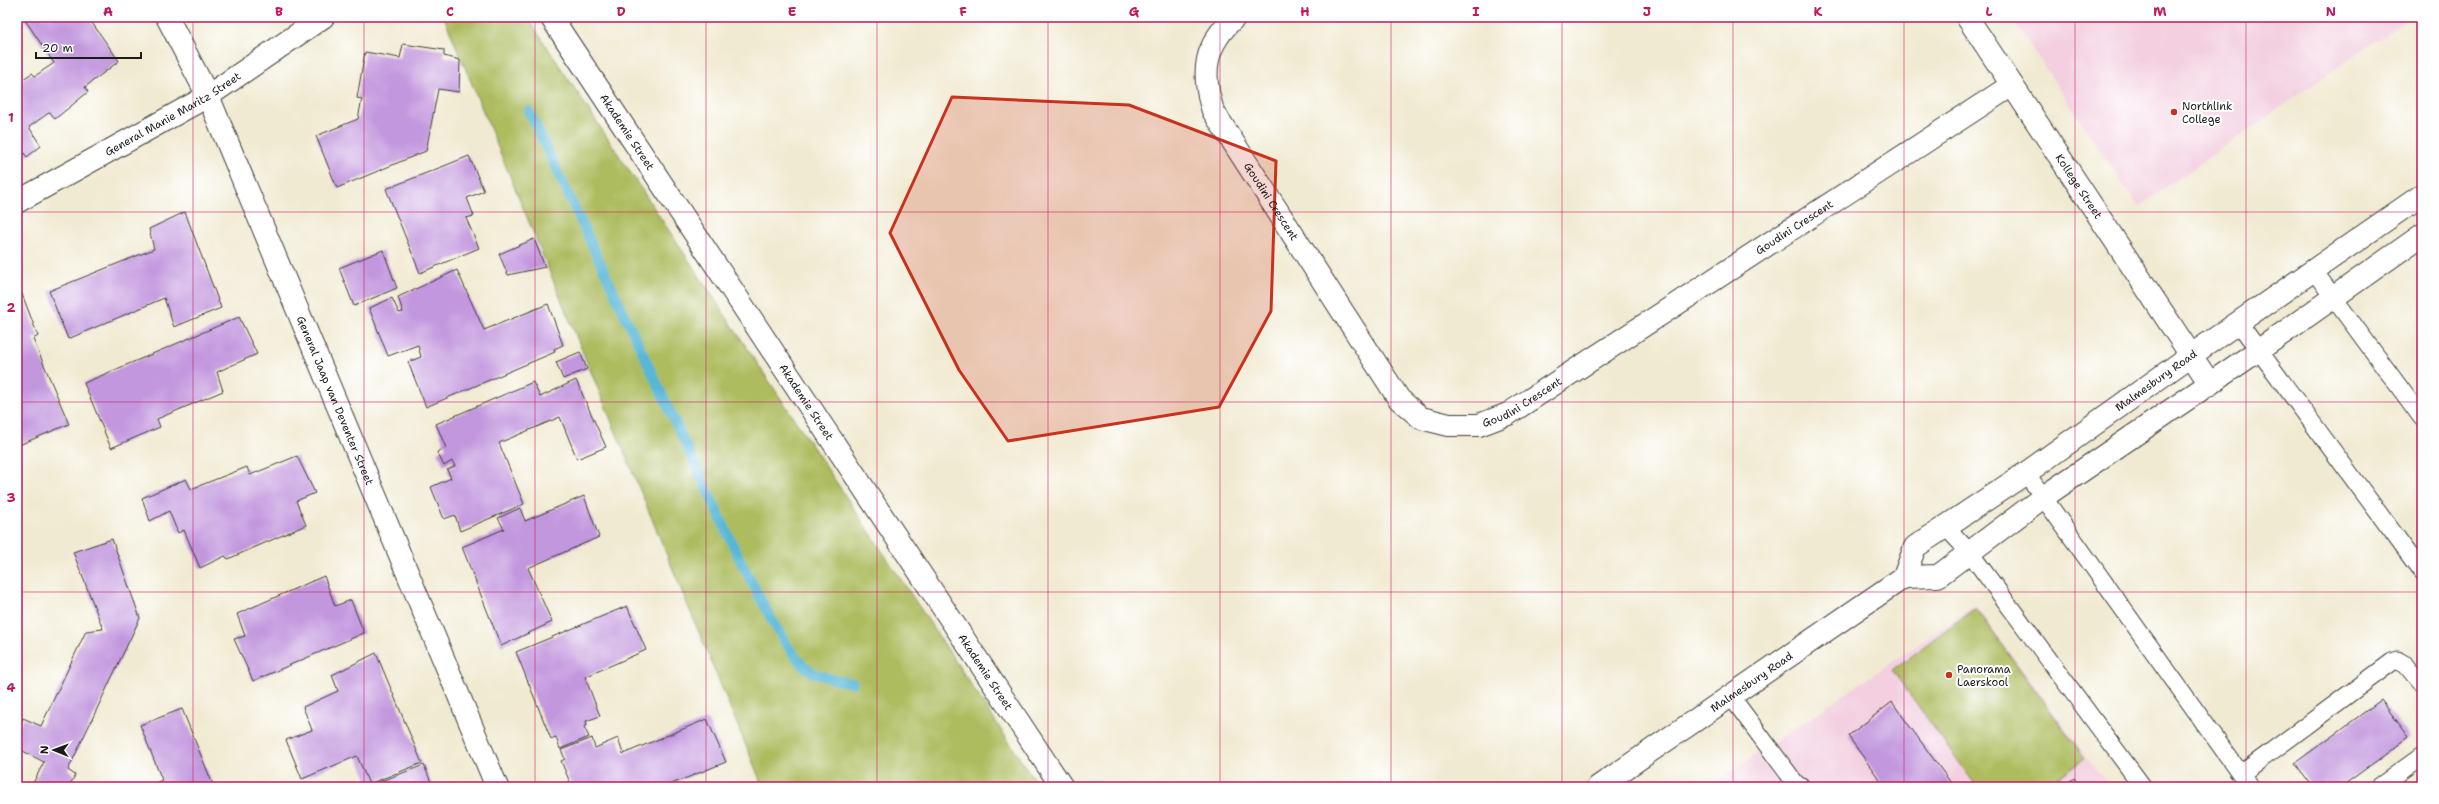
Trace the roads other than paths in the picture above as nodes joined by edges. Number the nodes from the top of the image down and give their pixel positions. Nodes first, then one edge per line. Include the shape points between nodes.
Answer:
1 (167, 17) edge
2 (323, 17) edge
3 (551, 17) edge
4 (1235, 17) edge
5 (1967, 17) edge
6 (2012, 85) junction
7 (208, 96) junction
8 (2422, 195) edge
9 (17, 202) edge
10 (2422, 235) edge
11 (2314, 271) junction
12 (2333, 298) junction
13 (2238, 322) junction
14 (2259, 350) junction
15 (2190, 356) junction
16 (2210, 384) junction
17 (2422, 418) edge
18 (2026, 474) junction
19 (2042, 498) junction
20 (1946, 527) junction
21 (1970, 553) junction
22 (2422, 572) edge
23 (1904, 577) junction
24 (2422, 684) edge
25 (1730, 695) junction
26 (2422, 756) edge
27 (2245, 780) edge
28 (497, 787) edge
29 (1062, 787) edge
30 (1598, 787) edge
31 (1801, 787) edge
32 (2143, 787) edge
33 (2379, 787) edge

1 - 7 street, General Jaap van Deventer Street
2 - 7 street, General Manie Maritz Street
3 - 29 street, Akademie Street
4 - 6 street, Goudini Crescent via 1217,36 1205,65 1206,89 1213,111 1399,398 1421,418 1449,425 1479,425 1508,414
5 - 6 street, Kollege Street
6 - 15 street, Kollege Street
7 - 9 street, General Manie Maritz Street
7 - 28 street, General Jaap van Deventer Street
8 - 11 street, Malmesbury Road
10 - 12 street
11 - 12 lane
11 - 13 street, Malmesbury Road
12 - 14 street
12 - 17 lane
13 - 14 lane
13 - 15 street, Malmesbury Road
14 - 16 street
14 - 22 lane
15 - 16 street, Kollege Street
15 - 18 street, Malmesbury Road
16 - 19 street
18 - 19 lane
18 - 20 street, Malmesbury Road
19 - 21 street
19 - 27 lane
20 - 21 lane
20 - 23 street, Malmesbury Road via 1915,547
21 - 23 street via 1938,576
21 - 32 lane
23 - 25 street, Malmesbury Road
24 - 27 lane via 2406,665 2397,660 2392,662
25 - 30 street, Malmesbury Road
25 - 31 lane via 1760,738
26 - 33 lane

